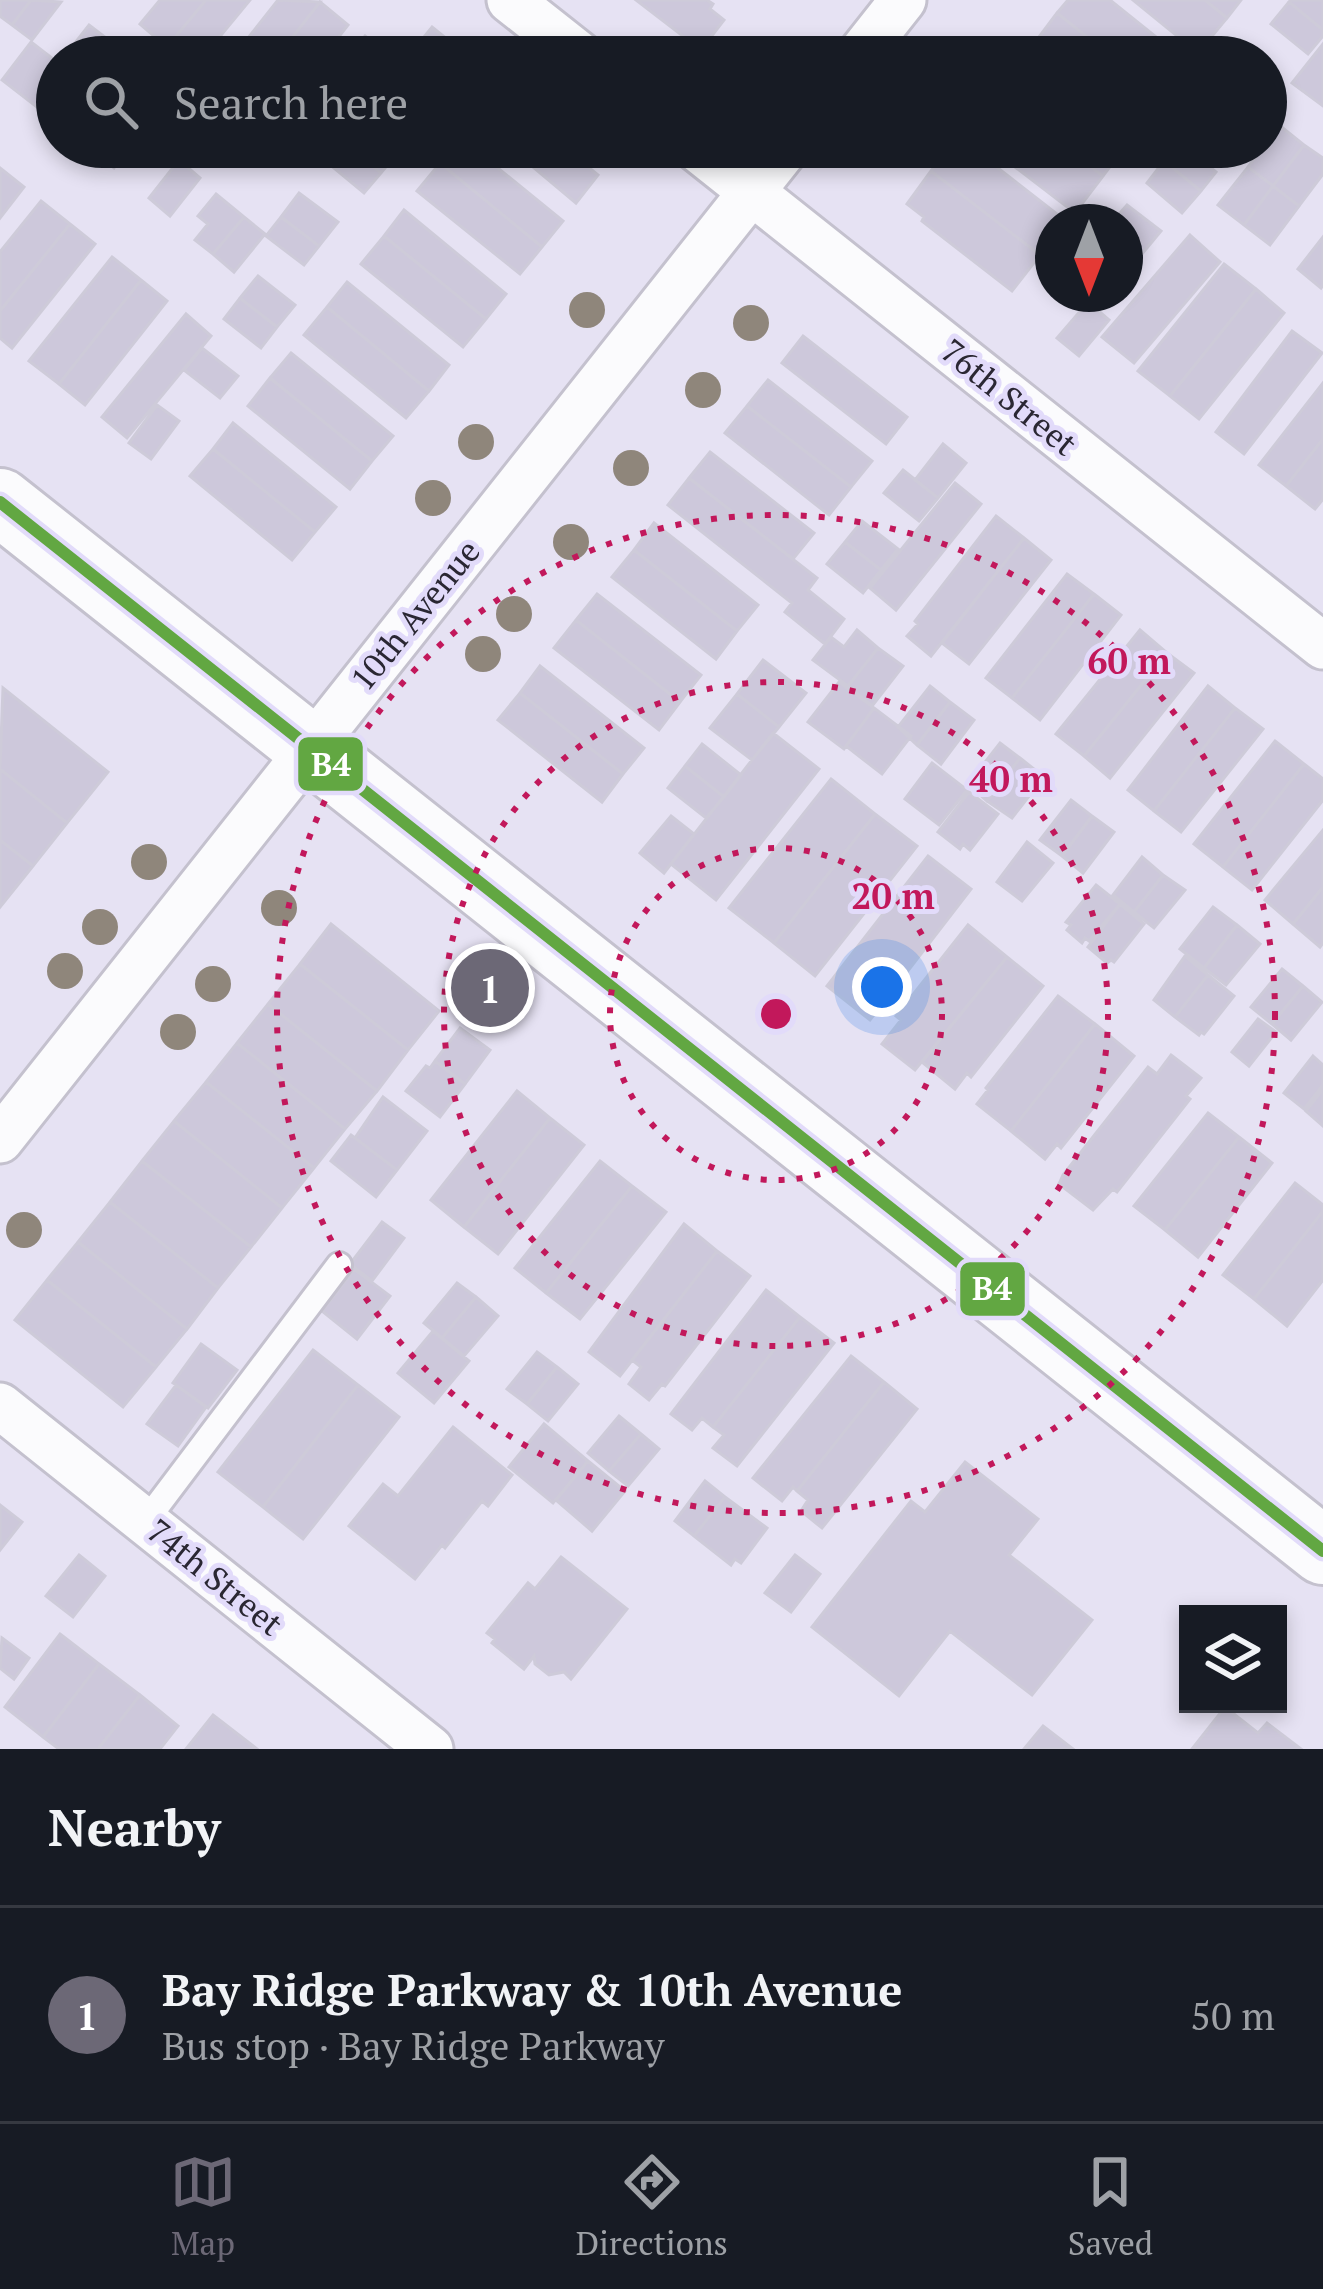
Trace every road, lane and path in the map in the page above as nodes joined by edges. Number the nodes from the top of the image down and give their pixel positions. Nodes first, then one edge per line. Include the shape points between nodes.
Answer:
1 (510, 0) edge
2 (903, 0) edge
3 (555, 36) edge
4 (875, 36) edge
5 (722, 168) edge
6 (771, 168) edge
7 (752, 192) junction
8 (0, 502) edge
9 (1323, 646) edge
10 (310, 747) junction
11 (0, 1140) edge
12 (339, 1265) dead end
13 (0, 1406) edge
14 (145, 1522) junction
15 (1323, 1551) edge
16 (430, 1749) edge

1 - 3 street
2 - 4 street
5 - 7 street, 76th Street
6 - 7 street, 10th Avenue
7 - 9 street, 76th Street
7 - 10 street, 10th Avenue
8 - 10 main road
10 - 11 street, 10th Avenue
10 - 15 main road
12 - 14 lane
13 - 14 street, 74th Street
14 - 16 street, 74th Street

